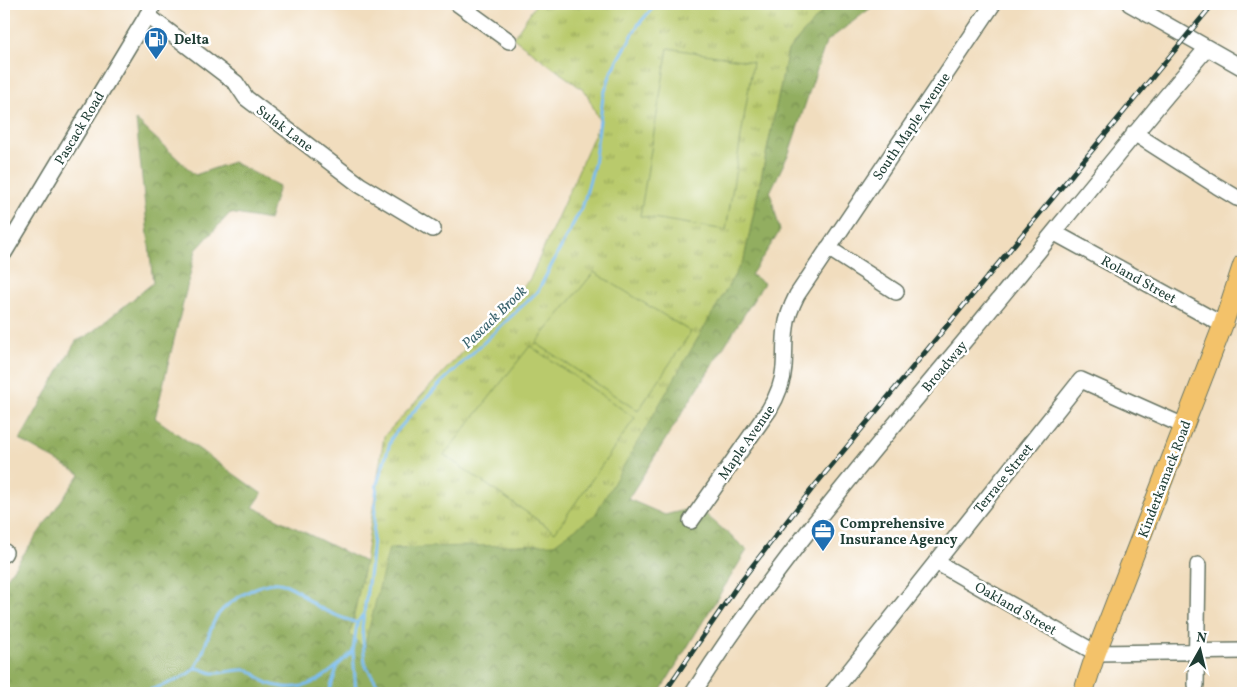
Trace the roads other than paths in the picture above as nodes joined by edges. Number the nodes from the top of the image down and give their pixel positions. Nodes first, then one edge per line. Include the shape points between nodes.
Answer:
1 (458, 4) edge
2 (993, 4) edge
3 (1140, 6) edge
4 (150, 9) edge
5 (509, 41) dead end
6 (1207, 48) junction
7 (1243, 68) edge
8 (1134, 134) junction
9 (1243, 200) edge
10 (433, 229) dead end
11 (1054, 233) junction
12 (828, 248) junction
13 (4, 253) edge
14 (1243, 264) edge
15 (896, 292) dead end
16 (1223, 326) junction
17 (1184, 426) junction
18 (691, 521) dead end
19 (936, 562) junction
20 (1198, 565) dead end
21 (1243, 651) edge
22 (1196, 652) junction
23 (1096, 653) junction
24 (1196, 685) dead end
25 (693, 693) edge
26 (832, 693) edge
27 (1084, 693) edge

1 - 5 street
2 - 12 street, South Maple Avenue
3 - 6 street
4 - 10 street, Sulak Lane via 236,83 246,98 360,185
4 - 13 street, Pascack Road
6 - 7 street
6 - 8 street, Broadway
8 - 9 street
8 - 11 street, Broadway
11 - 16 street, Roland Street
11 - 25 street, Broadway via 856,471 758,599
12 - 15 street
12 - 18 street, Maple Avenue via 790,310 782,384 776,398
14 - 16 main road, Kinderkamack Road
16 - 17 main road, Kinderkamack Road
17 - 19 street, Terrace Street via 1081,380
17 - 23 main road, Kinderkamack Road
19 - 23 street, Oakland Street
19 - 26 street, Terrace Street
20 - 22 street
21 - 22 street
22 - 23 street
22 - 24 street
23 - 27 main road, Kinderkamack Road

